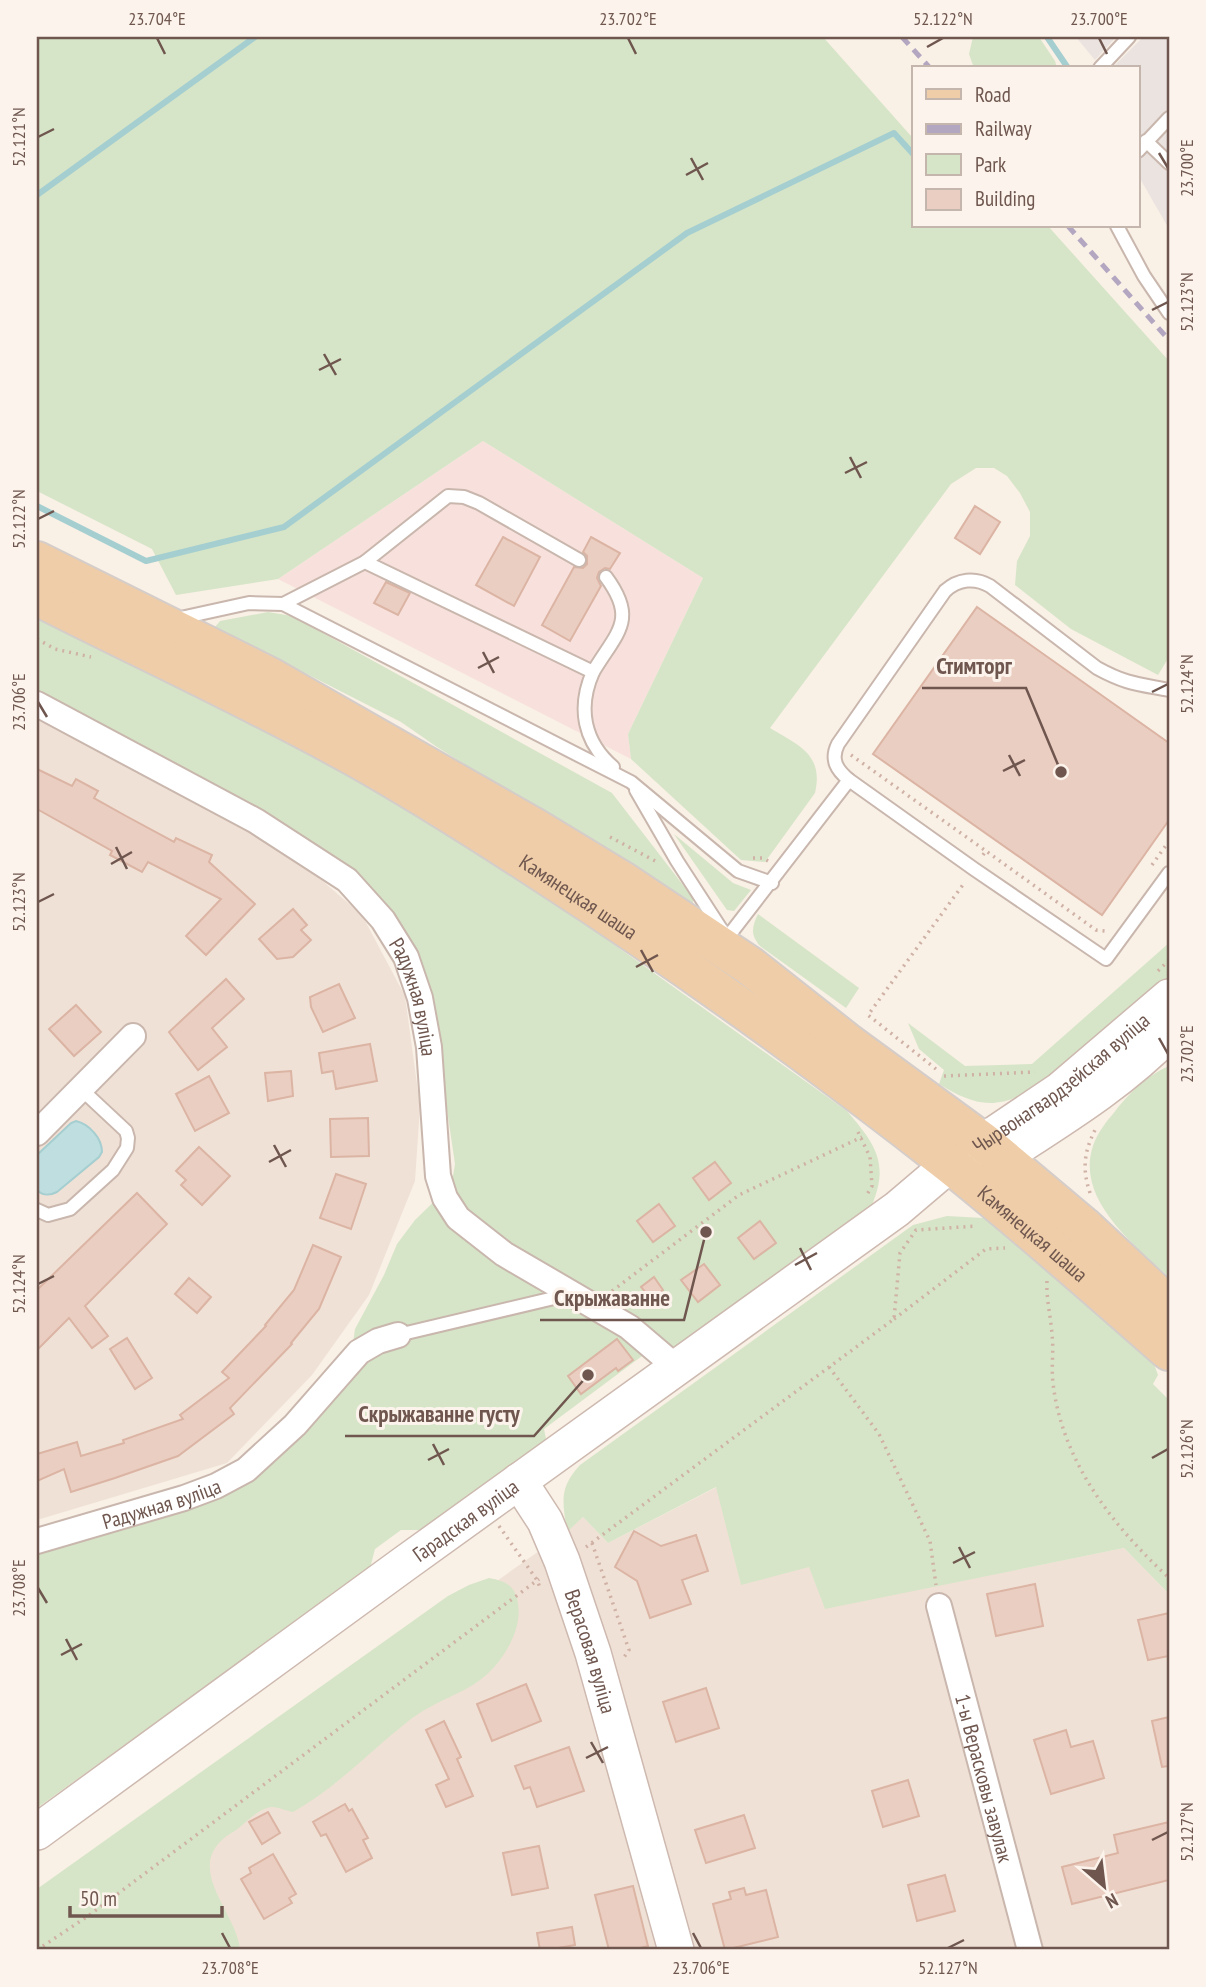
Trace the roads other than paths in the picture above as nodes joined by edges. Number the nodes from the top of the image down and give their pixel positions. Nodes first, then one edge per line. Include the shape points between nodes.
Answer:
1 (1129, 37) edge
2 (1102, 66) edge
3 (1169, 118) edge
4 (1142, 146) edge
5 (1169, 163) edge
6 (1118, 228) edge
7 (1169, 313) edge
8 (579, 559) dead end
9 (37, 561) edge
10 (365, 562) junction
11 (606, 577) dead end
12 (37, 596) edge
13 (283, 604) junction
14 (37, 612) edge
15 (162, 622) junction
16 (111, 649) junction
17 (593, 672) junction
18 (1169, 690) edge
19 (37, 704) edge
20 (849, 780) junction
21 (631, 782) junction
22 (1169, 873) edge
23 (772, 883) junction
24 (739, 952) junction
25 (1169, 997) edge
26 (1169, 1033) edge
27 (133, 1037) dead end
28 (81, 1089) junction
29 (37, 1133) edge
30 (992, 1150) junction
31 (959, 1172) junction
32 (37, 1210) edge
33 (584, 1300) junction
34 (1169, 1306) edge
35 (398, 1335) joint
36 (1169, 1351) edge
37 (677, 1367) junction
38 (519, 1481) junction
39 (37, 1541) edge
40 (939, 1606) road end
41 (37, 1832) edge
42 (676, 1950) edge
43 (1030, 1950) edge

1 - 2 lane
3 - 4 lane
4 - 5 lane
6 - 7 lane
8 - 10 lane via 479,503 448,496
9 - 15 main road, Камянецкая шаша
10 - 13 lane
10 - 17 lane
11 - 17 lane via 620,597 623,617
12 - 16 main road, Камянецкая шаша
13 - 15 lane via 249,603
13 - 21 lane
14 - 16 main road
15 - 24 main road, Камянецкая шаша via 270,677 512,815
16 - 31 main road, Камянецкая шаша via 196,674 334,745 487,836 737,1003
17 - 21 lane via 585,699 587,728 599,755
18 - 20 lane via 1128,683 1097,668 990,586 966,580 946,592 838,744 835,764
19 - 33 street, Радужная вуліца via 256,821 346,880 383,920 405,957 420,998 429,1047 438,1176 445,1198 458,1218 479,1236
20 - 22 lane via 1106,959
20 - 23 lane
21 - 23 lane via 738,871
21 - 24 lane via 677,861
23 - 24 lane
24 - 30 main road, Камянецкая шаша via 849,1044
25 - 30 main road, Чырвонагвардзейская вуліца
26 - 30 main road, Чырвонагвардзейская вуліца via 1076,1109
27 - 28 street
28 - 29 street
28 - 32 lane via 126,1131 127,1148 113,1170 70,1209 48,1215
30 - 31 main road, Чырвонагвардзейская вуліца
30 - 34 main road, Камянецкая шаша
31 - 36 main road, Камянецкая шаша
31 - 37 main road, Гарадская вуліца via 897,1209
33 - 35 lane
33 - 37 street, Радужная вуліца via 647,1340
35 - 39 street, Радужная вуліца via 359,1352 295,1425 246,1470 184,1498
37 - 38 main road, Гарадская вуліца
38 - 41 main road, Гарадская вуліца
38 - 42 main road, Верасовая вуліца via 544,1521 549,1571 605,1692
40 - 43 street, 1-ы Верасковы завулак

